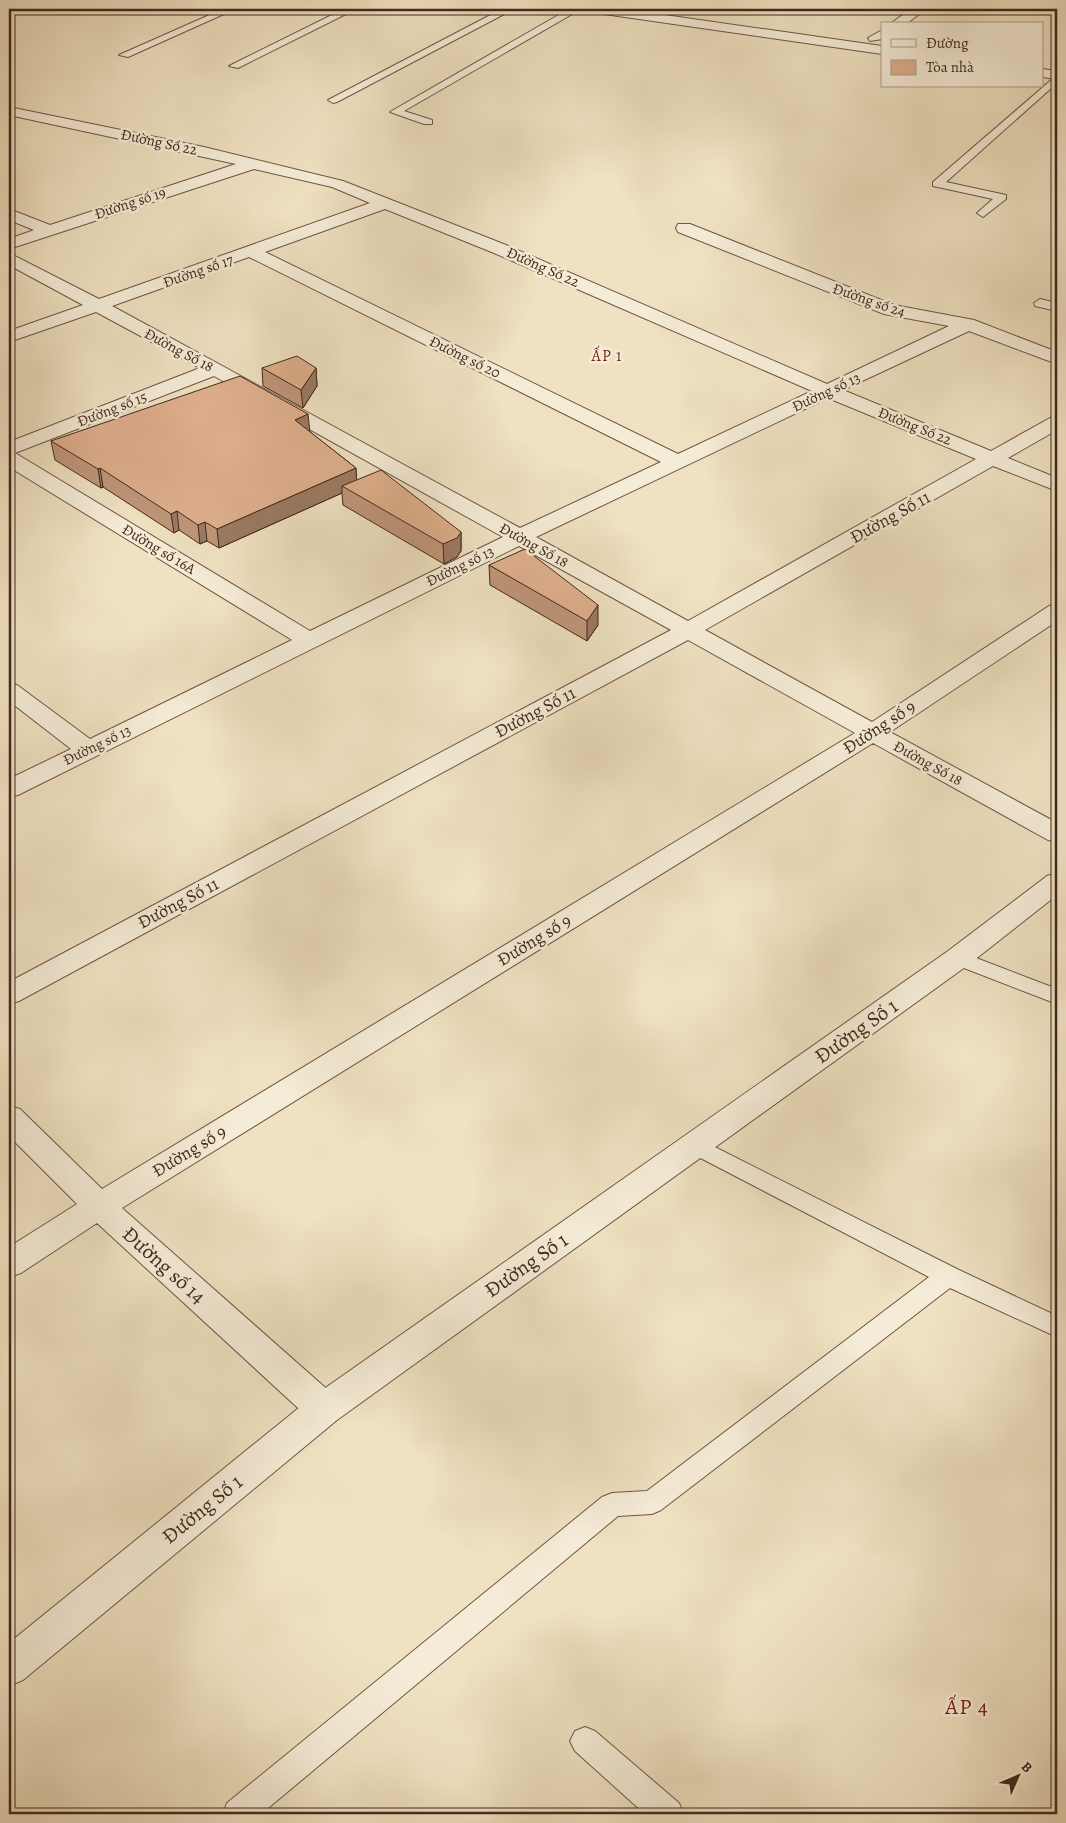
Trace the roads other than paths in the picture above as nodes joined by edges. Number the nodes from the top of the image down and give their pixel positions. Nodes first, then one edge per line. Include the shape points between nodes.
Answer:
1 (230, 9) edge
2 (351, 9) edge
3 (509, 9) edge
4 (576, 9) edge
5 (597, 9) edge
6 (666, 9) edge
7 (919, 9) edge
8 (900, 22) edge
9 (778, 30) junction
10 (880, 40) edge
11 (124, 55) dead end
12 (1044, 62) edge
13 (1057, 64) edge
14 (234, 66) dead end
15 (1044, 73) edge
16 (1057, 76) edge
17 (1044, 88) edge
18 (1044, 88) edge
19 (333, 100) dead end
20 (9, 110) edge
21 (428, 122) dead end
22 (252, 164) junction
23 (386, 203) junction
24 (983, 213) dead end
25 (9, 214) edge
26 (684, 228) dead end
27 (48, 230) junction
28 (9, 244) edge
29 (252, 252) junction
30 (9, 258) edge
31 (1040, 303) dead end
32 (98, 306) junction
33 (1057, 307) edge
34 (968, 324) junction
35 (9, 338) edge
36 (1057, 358) edge
37 (215, 369) junction
38 (828, 391) junction
39 (1057, 422) edge
40 (9, 449) edge
41 (9, 458) edge
42 (994, 458) junction
43 (678, 462) junction
44 (1057, 485) edge
45 (519, 537) junction
46 (1057, 611) edge
47 (688, 630) junction
48 (309, 641) junction
49 (9, 690) edge
50 (873, 732) junction
51 (88, 750) junction
52 (9, 789) edge
53 (1057, 834) edge
54 (1057, 882) edge
55 (958, 958) junction
56 (9, 994) edge
57 (1057, 997) edge
58 (9, 1117) edge
59 (695, 1145) junction
60 (99, 1206) junction
61 (9, 1264) edge
62 (948, 1276) junction
63 (1057, 1327) edge
64 (324, 1409) junction
65 (9, 1668) edge
66 (585, 1741) dead end
67 (238, 1814) edge
68 (668, 1814) edge

1 - 11 lane
2 - 14 lane
3 - 19 lane
4 - 21 lane via 395,112
5 - 9 street
6 - 9 street
7 - 8 street
9 - 10 street
12 - 13 street
15 - 16 street
16 - 17 lane
18 - 24 lane via 937,184 1002,197
20 - 22 street, Đường Số 22
22 - 23 street, Đường Số 22 via 337,184
22 - 27 street, Đường số 19
23 - 29 street, Đường số 17
23 - 38 street, Đường Số 22 via 500,248
25 - 27 street
26 - 34 street, Đường số 24 via 890,310
27 - 28 street, Đường số 19
29 - 32 street, Đường số 17
29 - 43 street, Đường số 20
30 - 32 street, Đường Số 18
31 - 33 lane
32 - 35 street, Đường số 17
32 - 37 street, Đường Số 18
34 - 36 street, Đường số 24
34 - 38 street, Đường số 13
37 - 40 street, Đường số 15
37 - 45 street, Đường Số 18
38 - 42 street, Đường Số 22
38 - 43 street, Đường số 13
39 - 42 street, Đường Số 11
41 - 48 street, Đường số 16A
42 - 44 street, Đường Số 22
42 - 47 street, Đường Số 11
43 - 45 street, Đường số 13
45 - 47 street, Đường Số 18
45 - 48 street, Đường số 13
46 - 50 street, Đường số 9
47 - 50 street, Đường Số 18
47 - 56 street, Đường Số 11
48 - 51 street, Đường số 13
49 - 51 street
50 - 53 street, Đường Số 18
50 - 60 street, Đường số 9
51 - 52 street, Đường số 13
54 - 55 street, Đường Số 1
55 - 57 lane
55 - 59 street, Đường Số 1
58 - 60 street, Đường số 14
59 - 62 lane
59 - 64 street, Đường Số 1
60 - 61 street, Đường số 9
60 - 64 street, Đường số 14
62 - 63 lane
62 - 67 lane via 652,1502 612,1505
64 - 65 street, Đường Số 1
66 - 68 lane

